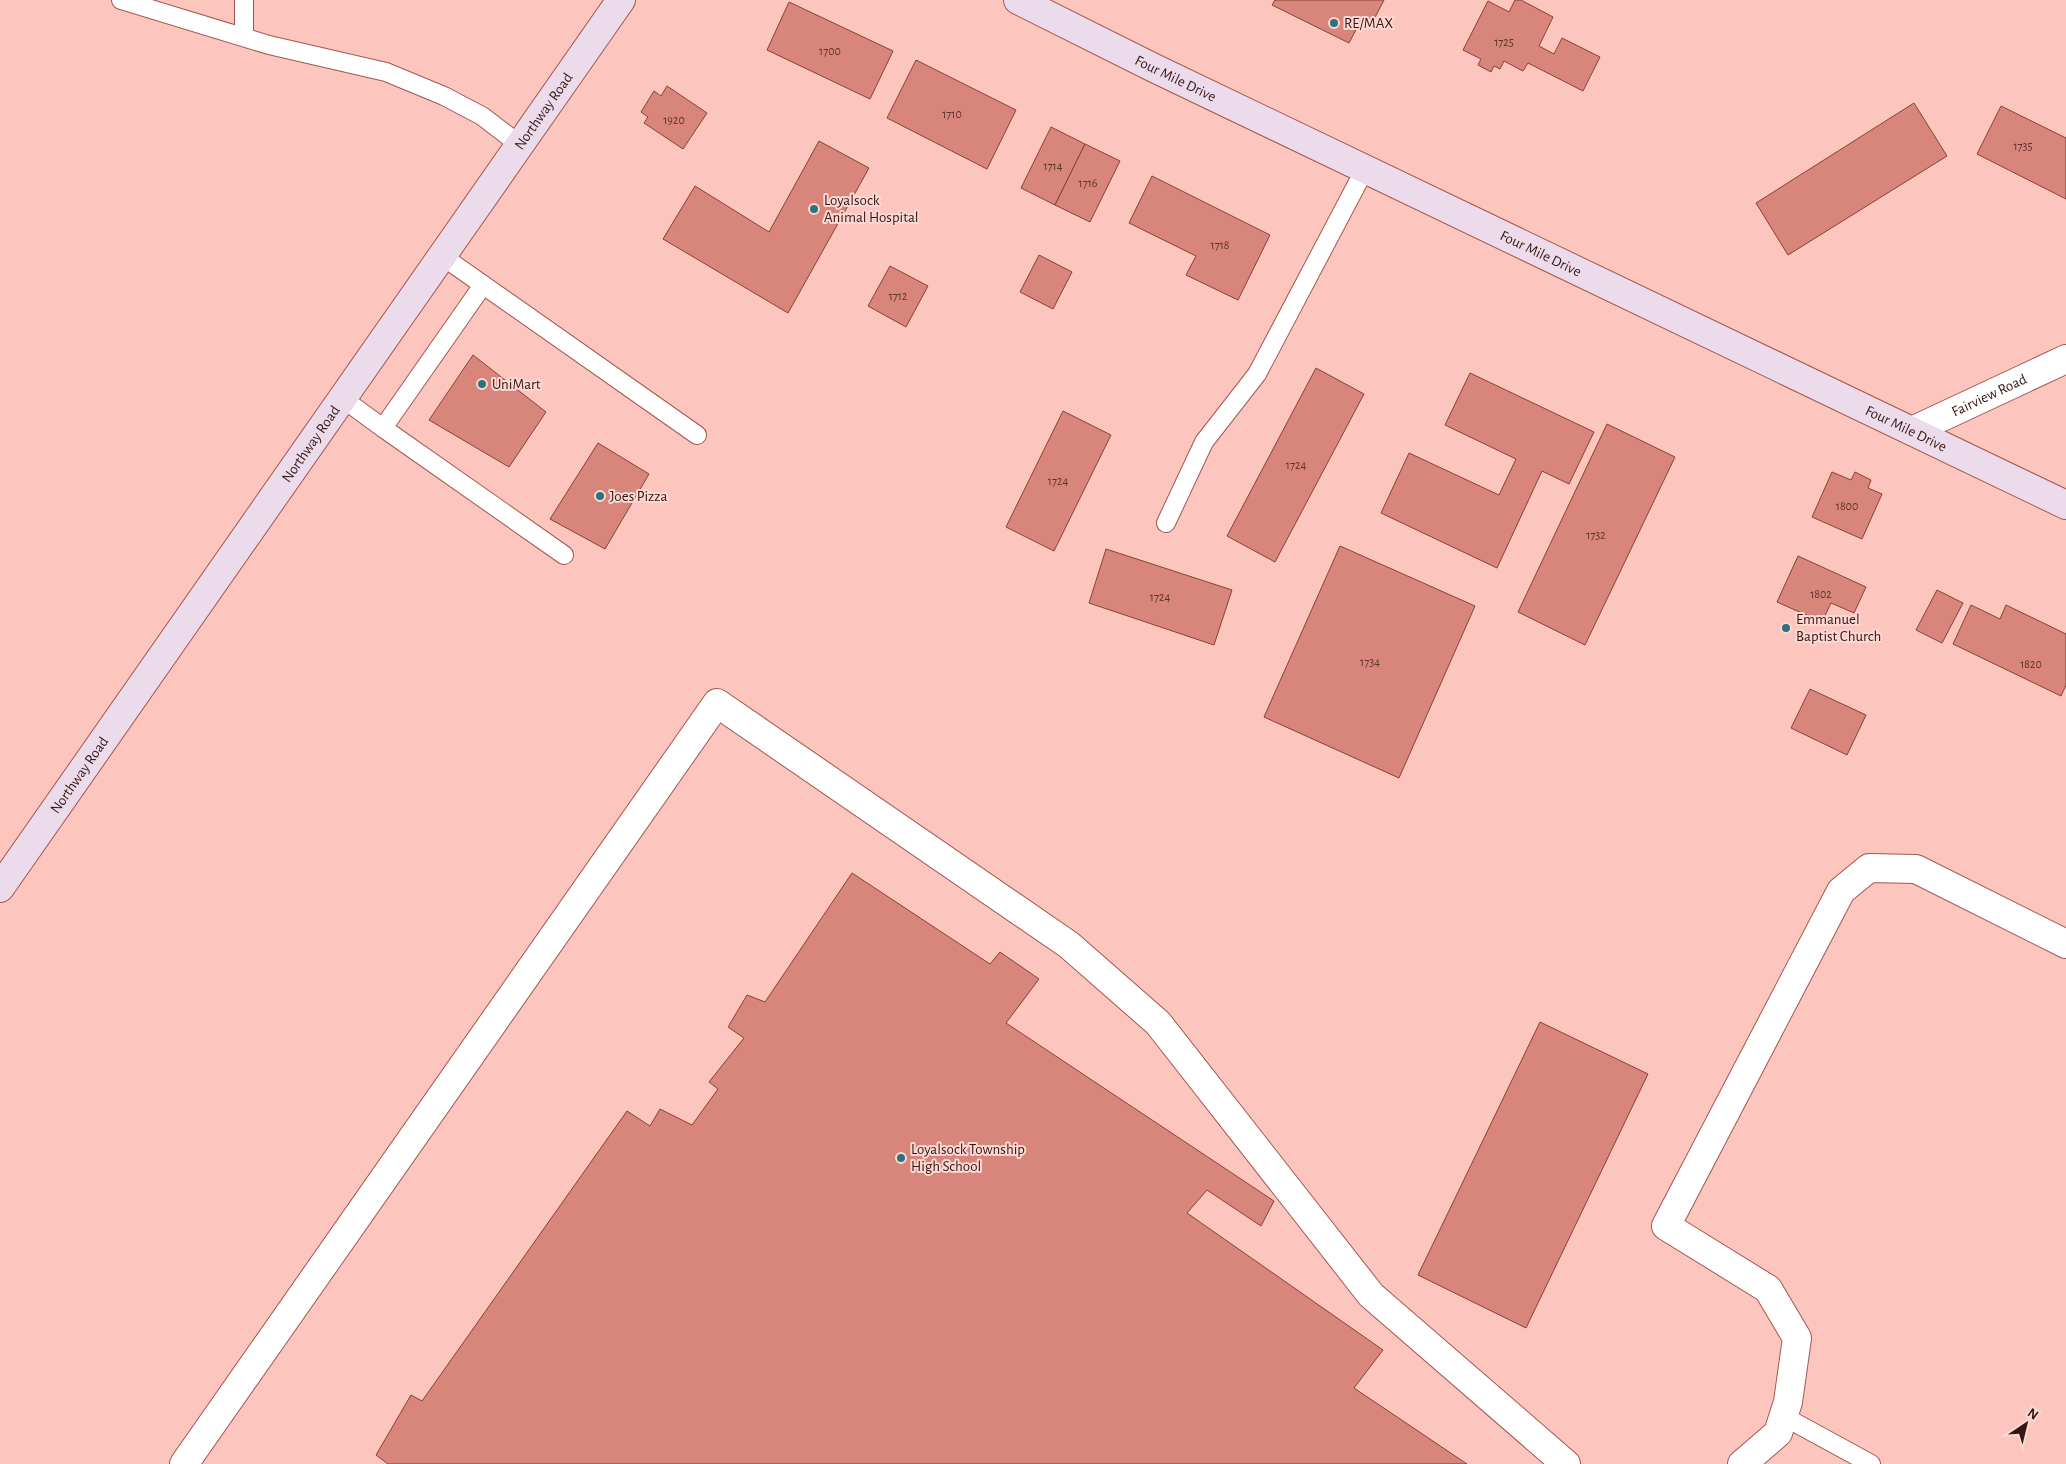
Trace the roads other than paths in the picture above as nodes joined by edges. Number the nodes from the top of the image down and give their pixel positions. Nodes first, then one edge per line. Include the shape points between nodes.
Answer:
1 (121, 0) edge
2 (244, 0) edge
3 (622, 0) edge
4 (1018, 0) edge
5 (244, 36) junction
6 (520, 145) junction
7 (1366, 169) junction
8 (442, 256) junction
9 (483, 285) junction
10 (2066, 359) edge
11 (342, 398) junction
12 (383, 428) junction
13 (1912, 431) junction
14 (697, 435) dead end
15 (2066, 505) edge
16 (1166, 523) dead end
17 (564, 555) dead end
18 (0, 888) edge
19 (2066, 944) edge
20 (1783, 1416) junction
21 (1867, 1463) edge
22 (184, 1464) edge
23 (1566, 1464) edge
24 (1742, 1464) edge

1 - 5 lane
2 - 5 lane
3 - 6 street, Northway Road
4 - 7 street, Four Mile Drive
5 - 6 lane via 269,45 386,72 482,116
6 - 8 street, Northway Road
7 - 13 street, Four Mile Drive
7 - 16 lane via 1257,374 1204,442
8 - 9 lane
8 - 11 street, Northway Road
9 - 12 lane
9 - 14 lane
10 - 13 street, Fairview Road
11 - 12 lane
11 - 18 street, Northway Road
12 - 17 lane
13 - 15 street, Four Mile Drive
19 - 20 street via 1916,869 1869,868 1841,891 1666,1226 1768,1289 1797,1338
20 - 21 lane
20 - 24 street via 1778,1433
22 - 23 street via 716,703 1069,945 1158,1023 1370,1295

